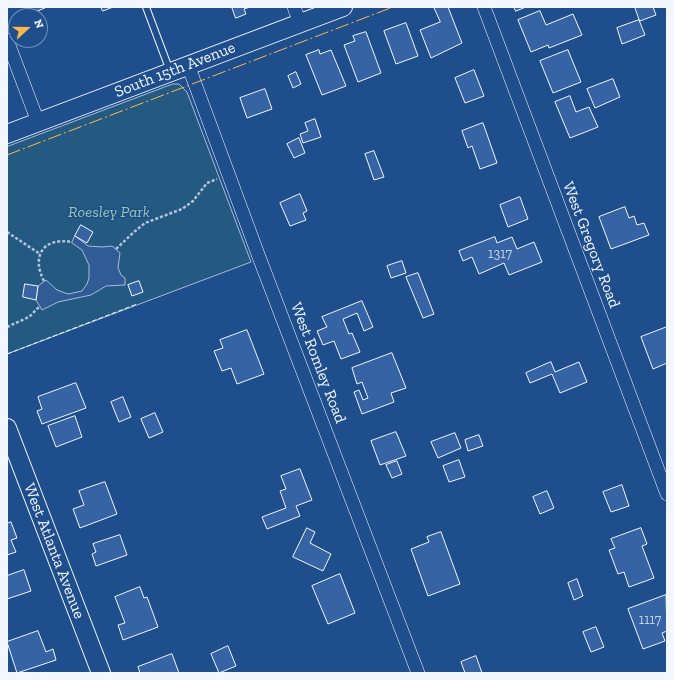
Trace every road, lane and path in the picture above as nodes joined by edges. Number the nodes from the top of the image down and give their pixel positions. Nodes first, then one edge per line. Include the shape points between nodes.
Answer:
1 (146, 7) edge
2 (343, 7) edge
3 (484, 7) edge
4 (297, 15) edge
5 (7, 40) edge
6 (188, 65) junction
7 (171, 71) junction
8 (38, 122) junction
9 (7, 134) edge
10 (218, 178) dead end
11 (7, 232) edge
12 (72, 242) dead end
13 (116, 249) dead end
14 (40, 254) junction
15 (44, 281) dead end
16 (40, 306) dead end
17 (7, 327) edge
18 (7, 428) edge
19 (667, 494) edge
20 (102, 673) edge
21 (418, 673) edge

1 - 7 lane
2 - 4 street, South 15th Avenue
3 - 19 street, West Gregory Road
4 - 6 street, South 15th Avenue
5 - 8 street
6 - 7 street, South 15th Avenue
6 - 21 street, West Romley Road
7 - 8 street, South 15th Avenue
8 - 9 street, South 15th Avenue
10 - 13 path via 207,183 193,201 182,209 145,224
11 - 14 path
12 - 14 path via 65,240 47,245
14 - 15 path via 39,272
16 - 17 path via 29,316
18 - 20 street, West Atlanta Avenue

